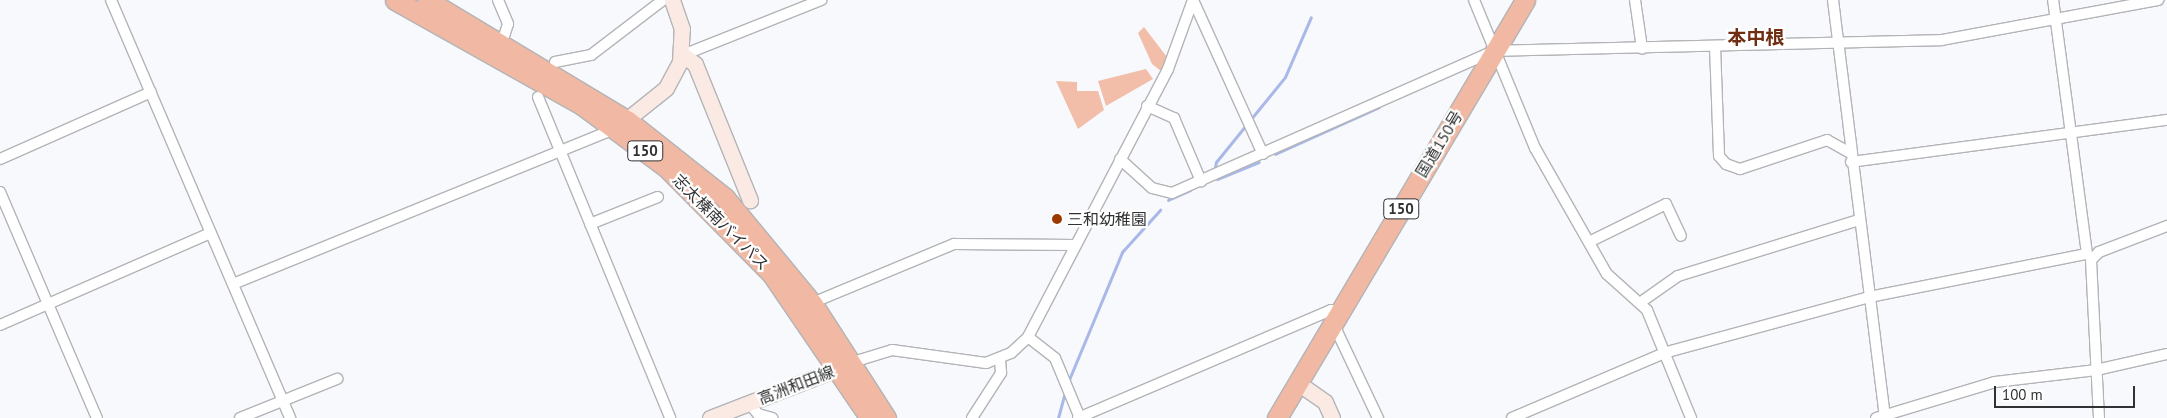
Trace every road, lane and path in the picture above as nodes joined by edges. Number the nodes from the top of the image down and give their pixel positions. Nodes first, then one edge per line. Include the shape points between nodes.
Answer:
1 (111, 0) edge
2 (395, 0) edge
3 (426, 0) edge
4 (498, 0) edge
5 (663, 0) edge
6 (672, 0) edge
7 (821, 0) edge
8 (1193, 0) edge
9 (1474, 0) edge
10 (1525, 0) edge
11 (1635, 0) edge
12 (1833, 0) edge
13 (2053, 0) edge
14 (2158, 0) edge
15 (2056, 20) junction
16 (502, 42) junction
17 (1838, 44) junction
18 (1715, 46) junction
19 (1642, 48) junction
20 (1494, 51) junction
21 (683, 55) junction
22 (555, 62) dead end
23 (151, 92) junction
24 (538, 97) dead end
25 (1147, 106) junction
26 (2167, 120) edge
27 (621, 125) junction
28 (2071, 136) junction
29 (561, 151) junction
30 (1263, 154) junction
31 (1851, 157) junction
32 (0, 159) edge
33 (1120, 160) junction
34 (1201, 181) junction
35 (0, 192) edge
36 (658, 197) dead end
37 (750, 200) dead end
38 (1859, 220) junction
39 (590, 224) junction
40 (2167, 226) edge
41 (211, 233) junction
42 (1681, 236) dead end
43 (1589, 242) junction
44 (1075, 245) junction
45 (2091, 255) junction
46 (233, 284) junction
47 (1868, 297) junction
48 (1641, 302) junction
49 (812, 303) junction
50 (48, 304) junction
51 (1336, 319) junction
52 (0, 325) edge
53 (1028, 338) junction
54 (1666, 352) junction
55 (2167, 354) edge
56 (1000, 359) junction
57 (847, 365) junction
58 (2096, 370) junction
59 (337, 378) dead end
60 (1298, 383) junction
61 (283, 400) junction
62 (749, 403) junction
63 (95, 417) edge
64 (1882, 417) edge
65 (240, 418) edge
66 (290, 418) edge
67 (670, 418) edge
68 (710, 418) edge
69 (772, 418) edge
70 (870, 418) edge
71 (886, 418) edge
72 (972, 418) edge
73 (1080, 418) edge
74 (1278, 418) edge
75 (1332, 418) edge
76 (1378, 418) edge
77 (1512, 418) edge
78 (1691, 418) edge
79 (2099, 418) edge

1 - 23 street
2 - 27 highway, 志太榛南バイパス / 150
3 - 16 highway, 志太榛南バイパス / 150
4 - 16 street via 508,24
5 - 22 street via 591,55
6 - 21 street via 682,29
7 - 21 street
8 - 25 street via 1168,69
8 - 30 street
9 - 20 street
10 - 20 highway, 国道150号 / 150
11 - 19 street
12 - 17 street
13 - 15 street
14 - 15 street
15 - 17 street via 1942,40
15 - 28 street
16 - 27 highway, 志太榛南バイパス / 150
17 - 18 street
17 - 31 street
18 - 19 street
18 - 31 street via 1719,156 1726,164 1740,169 1827,140
19 - 20 street
20 - 30 street
20 - 43 street via 1536,148
20 - 51 highway, 国道150号 / 150
21 - 27 street via 666,88
21 - 37 street via 696,64
23 - 32 street
23 - 41 street
24 - 29 street
25 - 33 street
25 - 34 street via 1174,118
26 - 28 street
27 - 29 street
27 - 49 highway, 志太榛南バイパス / 150 via 725,198
27 - 57 highway, 志太榛南バイパス / 150 via 734,233
28 - 31 street
28 - 45 street
29 - 39 street
29 - 46 street
30 - 34 street
31 - 38 street
33 - 34 street via 1164,194
33 - 44 street
35 - 50 street
36 - 39 street
38 - 47 street
38 - 48 street via 1678,276
39 - 67 street
40 - 45 street
41 - 46 street
41 - 50 street
42 - 43 street via 1666,204
43 - 48 street via 1607,274
44 - 49 street via 954,244
44 - 53 street
45 - 47 street
45 - 58 street
46 - 61 street
47 - 54 street
47 - 64 street
48 - 54 street
49 - 57 highway, 志太榛南バイパス / 150
50 - 52 street
50 - 63 street
51 - 60 highway, 国道150号 / 150
51 - 73 street via 1331,310
51 - 76 street
53 - 56 street
53 - 73 street via 1055,358
54 - 77 street
54 - 78 street
55 - 58 street
56 - 57 street via 965,361 892,350
56 - 72 street via 1001,374
57 - 62 street, 高洲和田線
57 - 70 highway, 志太榛南バイパス / 150
57 - 71 highway, 志太榛南バイパス / 150
58 - 64 street via 1995,382
58 - 79 street
59 - 61 street
60 - 74 highway, 国道150号 / 150
60 - 75 street via 1325,402
61 - 65 street
61 - 66 street
62 - 68 street, 高洲和田線
62 - 69 street via 758,414

